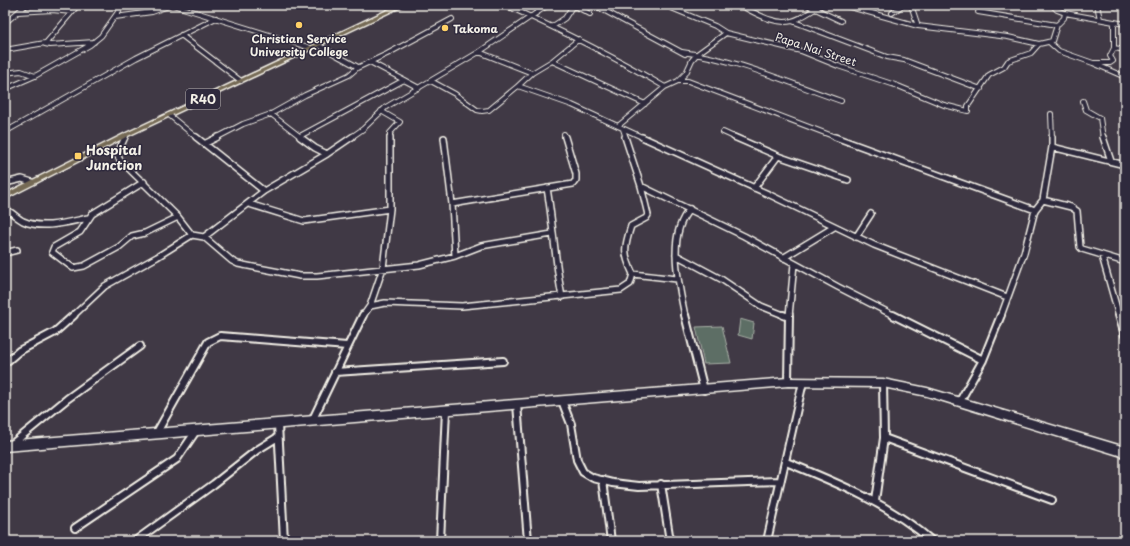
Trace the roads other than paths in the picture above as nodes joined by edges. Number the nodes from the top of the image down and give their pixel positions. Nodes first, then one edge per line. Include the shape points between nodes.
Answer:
1 (26, 5) edge
2 (78, 5) edge
3 (123, 5) edge
4 (172, 5) edge
5 (402, 5) edge
6 (505, 5) edge
7 (548, 5) edge
8 (594, 5) edge
9 (664, 5) edge
10 (740, 5) edge
11 (807, 5) edge
12 (822, 5) edge
13 (843, 5) edge
14 (903, 5) edge
15 (911, 5) edge
16 (1052, 5) edge
17 (1097, 5) edge
18 (815, 8) junction
19 (18, 12) junction
20 (72, 12) junction
21 (978, 12) dead end
22 (892, 13) dead end
23 (1065, 13) junction
24 (590, 14) dead end
25 (530, 16) junction
26 (115, 17) junction
27 (216, 18) junction
28 (452, 19) dead end
29 (1100, 19) junction
30 (792, 21) junction
31 (841, 21) dead end
32 (1114, 22) junction
33 (5, 23) edge
34 (1125, 24) edge
35 (1057, 25) junction
36 (553, 26) junction
37 (918, 26) junction
38 (726, 33) junction
39 (181, 35) junction
40 (579, 39) junction
41 (94, 42) junction
42 (1049, 42) junction
43 (45, 43) junction
44 (1039, 44) junction
45 (315, 46) junction
46 (1114, 48) junction
47 (5, 50) edge
48 (1125, 50) edge
49 (479, 52) junction
50 (682, 52) junction
51 (697, 54) junction
52 (692, 60) junction
53 (552, 61) junction
54 (370, 62) junction
55 (1093, 63) junction
56 (358, 67) junction
57 (5, 73) edge
58 (532, 73) junction
59 (686, 73) junction
60 (35, 76) junction
61 (1125, 77) edge
62 (404, 80) junction
63 (241, 81) junction
64 (431, 81) junction
65 (678, 81) junction
66 (688, 81) junction
67 (518, 86) junction
68 (665, 87) junction
69 (419, 88) junction
70 (5, 89) edge
71 (981, 89) junction
72 (841, 101) dead end
73 (1083, 101) dead end
74 (645, 104) junction
75 (380, 110) junction
76 (271, 114) junction
77 (1051, 114) dead end
78 (169, 115) junction
79 (621, 127) junction
80 (5, 132) edge
81 (722, 132) dead end
82 (564, 134) dead end
83 (126, 135) junction
84 (300, 136) junction
85 (444, 138) dead end
86 (206, 143) junction
87 (1052, 147) junction
88 (327, 154) junction
89 (778, 156) junction
90 (1111, 161) junction
91 (1125, 166) edge
92 (848, 180) dead end
93 (32, 182) junction
94 (144, 182) junction
95 (5, 183) edge
96 (641, 186) junction
97 (547, 188) junction
98 (754, 188) junction
99 (264, 191) junction
100 (5, 197) edge
101 (1043, 200) junction
102 (248, 204) junction
103 (452, 204) junction
104 (5, 209) edge
105 (390, 209) junction
106 (690, 209) junction
107 (1035, 210) junction
108 (870, 214) dead end
109 (178, 217) junction
110 (88, 218) junction
111 (834, 227) junction
112 (552, 234) junction
113 (192, 235) junction
114 (204, 237) junction
115 (856, 237) junction
116 (17, 250) dead end
117 (5, 253) edge
118 (676, 255) junction
119 (455, 256) junction
120 (1102, 256) junction
121 (783, 258) junction
122 (1125, 262) edge
123 (794, 264) junction
124 (383, 268) junction
125 (633, 274) junction
126 (677, 279) junction
127 (562, 297) junction
128 (1007, 297) junction
129 (370, 306) junction
130 (789, 317) junction
131 (1125, 335) edge
132 (140, 346) dead end
133 (347, 346) junction
134 (5, 353) edge
135 (12, 357) junction
136 (983, 360) junction
137 (503, 362) dead end
138 (5, 363) edge
139 (335, 372) junction
140 (788, 382) junction
141 (803, 382) junction
142 (883, 384) junction
143 (704, 390) junction
144 (562, 401) junction
145 (960, 401) junction
146 (517, 404) junction
147 (446, 410) junction
148 (312, 421) junction
149 (278, 424) junction
150 (196, 431) junction
151 (156, 434) junction
152 (278, 437) junction
153 (884, 438) junction
154 (8, 446) edge
155 (1125, 452) edge
156 (786, 462) junction
157 (603, 480) junction
158 (779, 481) junction
159 (661, 484) junction
160 (1052, 500) dead end
161 (875, 501) junction
162 (75, 528) dead end
163 (282, 540) edge
164 (135, 541) edge
165 (440, 541) edge
166 (528, 541) edge
167 (612, 541) edge
168 (670, 541) edge
169 (767, 541) edge
170 (932, 541) edge

1 - 19 street
2 - 20 street
3 - 26 street
4 - 26 street via 152,12
4 - 27 street
5 - 45 main road, R40
6 - 25 street
7 - 25 street
8 - 50 street
9 - 38 street, Papa Nai Street
10 - 30 street via 777,21
11 - 18 street
12 - 18 street
13 - 37 street
14 - 22 street
15 - 37 street
16 - 23 street
17 - 29 street
18 - 30 street
18 - 31 street
19 - 20 street
19 - 33 street
20 - 43 street
21 - 35 street via 993,12
23 - 29 street
23 - 35 street
24 - 36 street via 572,6 565,18
25 - 36 street
25 - 49 street
26 - 41 street
27 - 39 street
27 - 45 street
28 - 54 street
29 - 32 street
30 - 71 street
32 - 34 street
32 - 46 street
35 - 42 street via 1052,41
36 - 40 street
37 - 44 street via 1008,37
38 - 51 street
38 - 71 street, Papa Nai Street via 796,50 944,105 968,111 968,106
39 - 63 street
39 - 80 street
40 - 53 street
40 - 68 street via 629,64
41 - 43 street via 50,45
41 - 60 street
42 - 44 street
42 - 55 street via 1059,51
43 - 47 street
44 - 71 street via 1031,53 1008,61 1004,67 989,75
45 - 56 street
45 - 63 main road, R40
46 - 48 street
46 - 55 street via 1110,56 1112,62
49 - 58 street
49 - 64 street
50 - 51 street
50 - 52 street
51 - 52 street
51 - 72 street via 785,80
52 - 59 street
53 - 58 street
53 - 74 street
54 - 56 street
54 - 62 street
55 - 61 street
56 - 76 street via 351,74
57 - 60 street via 21,71
58 - 67 street
59 - 65 street
59 - 66 street
60 - 70 street
62 - 69 street
62 - 84 street
63 - 78 main road, R40
64 - 67 street via 482,111 489,110
64 - 69 street
65 - 66 street
65 - 68 street
66 - 107 street
67 - 79 street via 572,105
68 - 74 street
69 - 75 street
73 - 90 street via 1082,105 1086,112 1100,118 1104,142
74 - 79 street
75 - 88 street via 366,127
75 - 105 street via 400,122 390,133
76 - 84 street
76 - 86 street via 243,124
77 - 87 street
78 - 83 main road, R40
78 - 86 street
79 - 96 street
79 - 98 street
81 - 89 street
82 - 97 street via 576,180 573,184
83 - 93 main road, R40
83 - 94 street via 117,155
84 - 88 street
85 - 103 street
86 - 99 street
87 - 90 street
87 - 101 street
88 - 99 street
89 - 92 street
89 - 98 street
90 - 91 street
93 - 95 street via 22,179
93 - 100 main road, R40
94 - 109 street
94 - 110 street
96 - 106 street
96 - 125 street via 648,215 631,226 626,241 625,257
97 - 103 street
97 - 112 street via 554,229
98 - 111 street
99 - 102 street
101 - 107 street
101 - 120 street via 1076,210 1080,247
102 - 105 street via 304,221
102 - 114 street
103 - 119 street
104 - 110 street via 22,220 41,224
105 - 124 street
106 - 118 street via 678,230
106 - 121 street
107 - 128 street via 1024,253
108 - 115 street
109 - 110 street via 145,233 132,236 119,247 84,266 73,268 52,252 54,248 80,232
109 - 113 street
111 - 115 street
111 - 121 street
112 - 119 street via 481,246
112 - 127 street
113 - 114 street
113 - 135 street via 105,286 55,332
114 - 124 street via 232,261 300,276
115 - 128 street
116 - 117 street
118 - 126 street
118 - 130 street via 721,279 761,306
119 - 124 street via 419,265
120 - 122 street
120 - 131 street
121 - 123 street
123 - 130 street
123 - 136 street
124 - 129 street
125 - 126 street
125 - 127 street via 631,283 621,290
126 - 143 street
127 - 129 street via 462,306 385,303
128 - 136 street
129 - 133 street
130 - 140 street
132 - 154 street
133 - 139 street
133 - 151 street via 220,336 215,338 208,342
134 - 135 street
135 - 138 street
136 - 145 street
137 - 139 street
139 - 148 street
140 - 141 street
140 - 143 street
141 - 142 street
141 - 156 street
142 - 145 street
142 - 153 street
143 - 144 street
144 - 146 street
144 - 157 street via 572,426 575,451 582,470 588,476
145 - 155 street
146 - 147 street
146 - 166 street
147 - 148 street
147 - 165 street
148 - 149 street
149 - 150 street
149 - 152 street
150 - 151 street
150 - 162 street via 177,459
151 - 154 street
152 - 163 street
152 - 164 street
153 - 160 street
153 - 161 street
156 - 158 street
156 - 161 street
157 - 159 street via 639,486
157 - 167 street
158 - 159 street
158 - 169 street
159 - 168 street
161 - 170 street via 908,520

